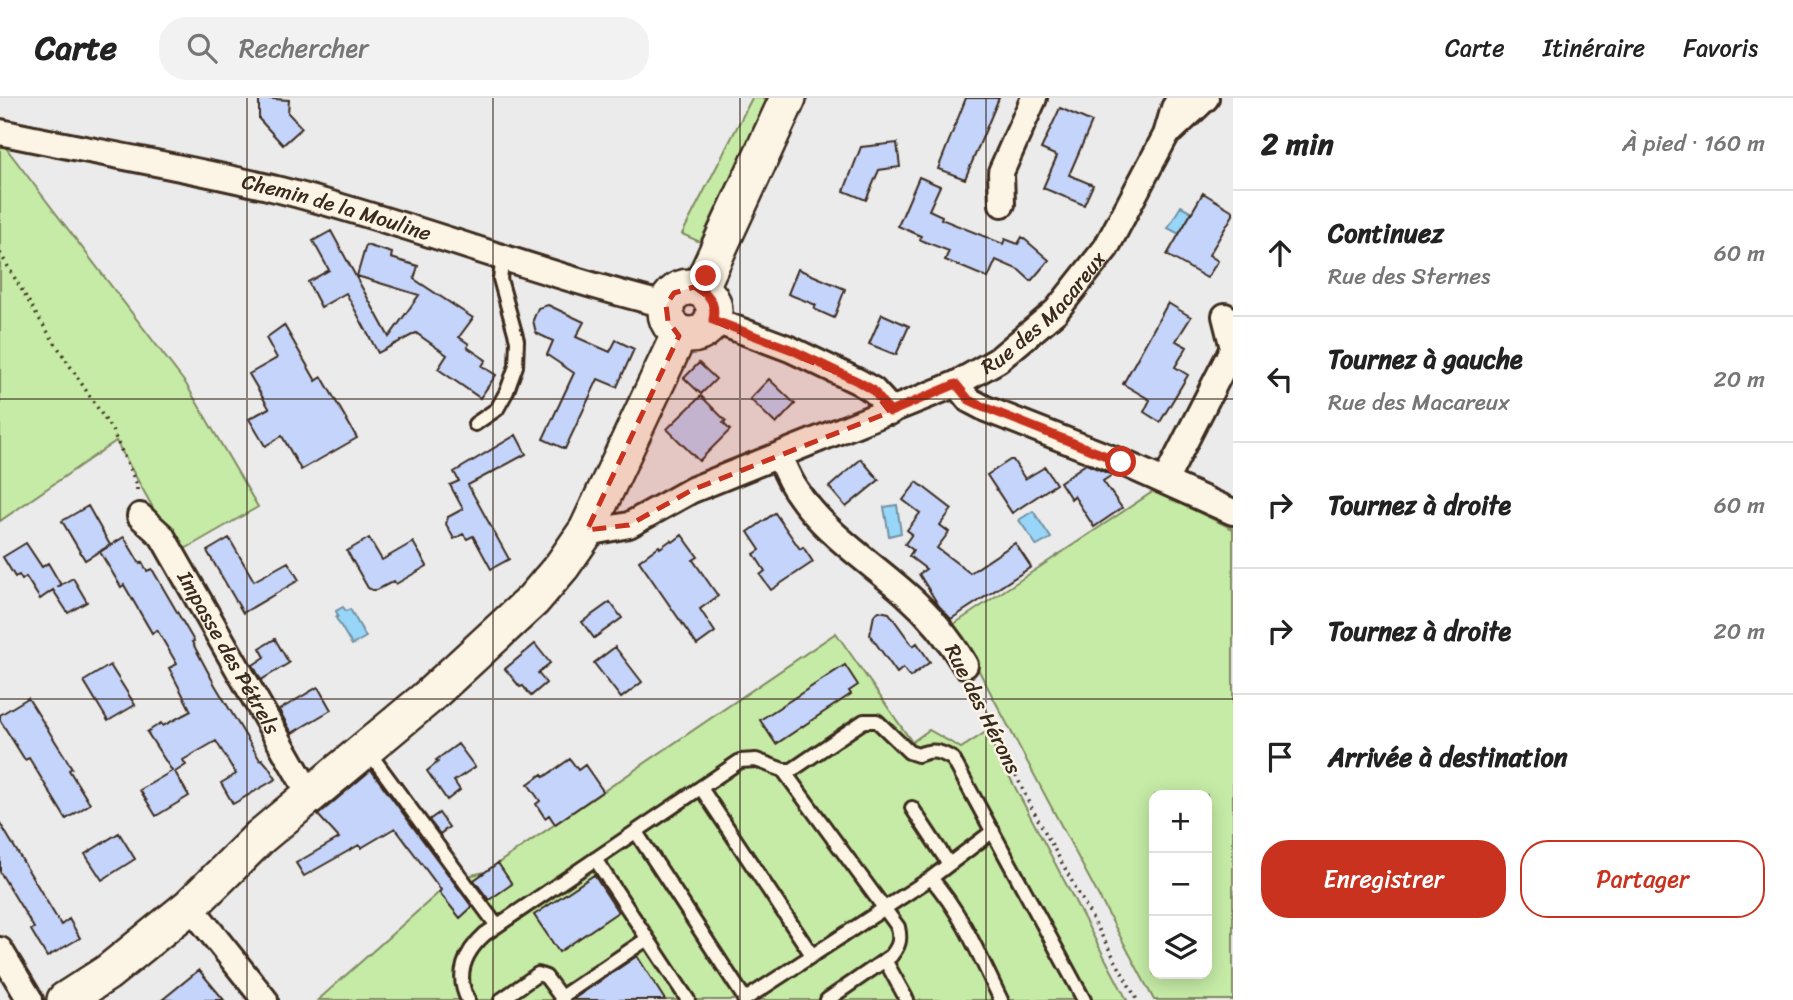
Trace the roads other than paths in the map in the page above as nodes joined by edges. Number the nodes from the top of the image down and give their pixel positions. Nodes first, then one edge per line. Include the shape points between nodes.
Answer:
1 (788, 98) edge
2 (1034, 98) edge
3 (1180, 98) edge
4 (1206, 98) edge
5 (0, 132) edge
6 (1166, 135) junction
7 (1002, 204) dead end
8 (503, 257) junction
9 (706, 304) junction
10 (1225, 316) dead end
11 (673, 319) junction
12 (956, 384) junction
13 (890, 412) junction
14 (475, 424) dead end
15 (779, 456) junction
16 (1165, 481) junction
17 (1233, 512) edge
18 (140, 516) road end
19 (587, 530) junction
20 (965, 665) road end
21 (366, 747) junction
22 (783, 770) junction
23 (701, 788) junction
24 (310, 795) junction
25 (912, 808) dead end
26 (993, 831) junction
27 (636, 832) junction
28 (595, 859) junction
29 (949, 864) junction
30 (931, 878) junction
31 (190, 905) junction
32 (884, 908) junction
33 (497, 926) junction
34 (648, 939) junction
35 (0, 950) edge
36 (812, 955) junction
37 (885, 960) junction
38 (562, 998) edge
39 (30, 1000) edge
40 (65, 1000) edge
41 (265, 1000) edge
42 (468, 1000) edge
43 (501, 1000) edge
44 (688, 1000) edge
45 (744, 1000) edge
46 (827, 1000) edge
47 (907, 1000) edge
48 (1001, 1000) edge
49 (1084, 1000) edge

1 - 9 main road
2 - 7 street via 1001,172
3 - 6 street, Rue des Macareux
4 - 6 street, Rue des Macareux
5 - 8 street, Chemin de la Mouline via 281,190
6 - 12 street, Rue des Macareux via 1106,248 1056,312 998,360
8 - 11 street, Chemin de la Mouline via 623,295
8 - 14 lane via 500,279 517,340 516,366 497,409
9 - 11 main road via 694,287 680,289 674,293
9 - 13 street via 873,390
10 - 16 street via 1233,348
11 - 19 main road
12 - 13 street, Rue des Macareux
12 - 16 street via 969,400 986,408
13 - 15 street, Rue des Macareux
15 - 19 street, Rue des Macareux via 692,490 629,525
15 - 20 street, Rue des Hérons via 795,490 816,516 906,593 953,644
16 - 17 street
18 - 24 street, Impasse des Pétrels via 162,536
19 - 21 main road via 533,600 427,698
21 - 24 main road
21 - 33 lane
22 - 23 lane via 756,760 740,761
22 - 26 lane via 792,770 864,721 877,721 909,752 941,751 953,759
22 - 32 lane
23 - 27 lane
23 - 36 lane
24 - 31 main road via 260,836
25 - 29 lane
26 - 29 lane
26 - 49 lane
27 - 28 lane
27 - 45 lane
28 - 33 lane
28 - 34 lane
29 - 30 lane
30 - 32 lane
30 - 48 lane via 962,920
31 - 40 main road via 107,973
31 - 41 street
32 - 36 lane
32 - 37 lane via 901,938
33 - 42 lane via 467,955 461,973
34 - 38 lane
34 - 44 lane
35 - 39 street
36 - 45 lane
37 - 46 lane
37 - 47 lane
38 - 43 lane via 546,977 538,974

